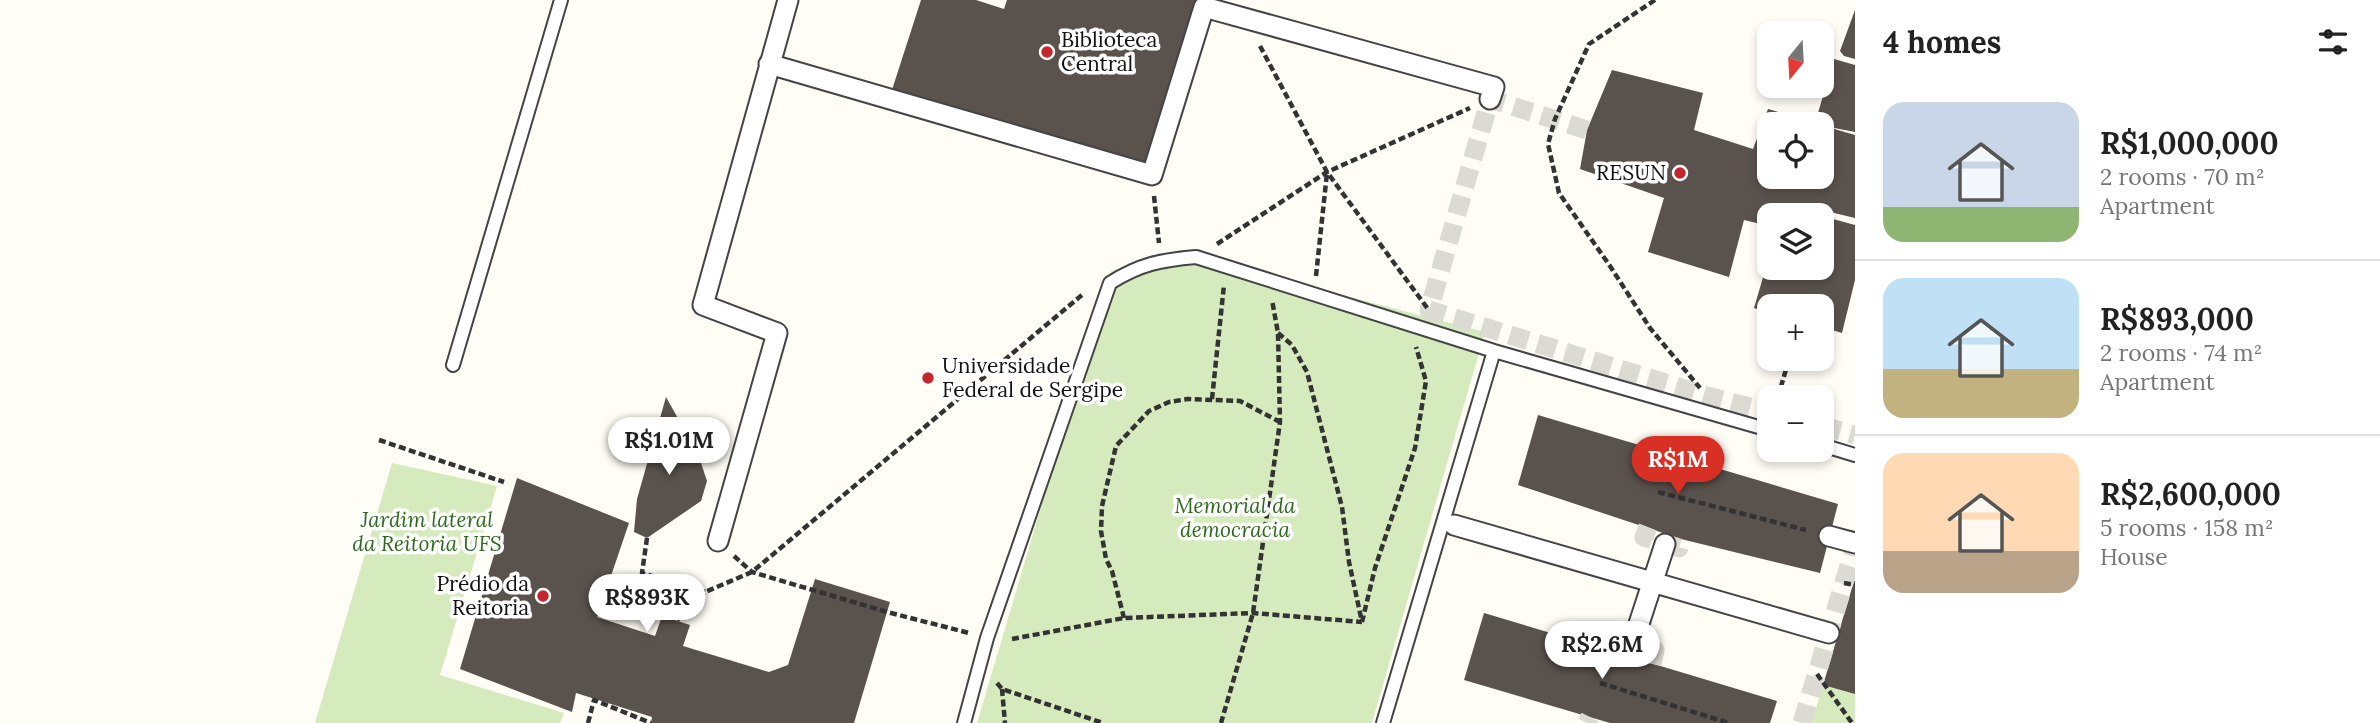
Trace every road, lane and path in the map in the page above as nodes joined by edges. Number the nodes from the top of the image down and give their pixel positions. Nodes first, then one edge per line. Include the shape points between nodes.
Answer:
1 (561, 0) edge
2 (788, 0) edge
3 (1655, 0) edge
4 (1260, 46) dead end
5 (769, 64) junction
6 (1490, 99) joint
7 (1327, 172) junction
8 (1152, 175) junction
9 (1159, 247) dead end
10 (1206, 250) dead end
11 (1315, 282) dead end
12 (1224, 284) dead end
13 (1089, 289) dead end
14 (1271, 296) dead end
15 (1429, 310) dead end
16 (1278, 332) junction
17 (1414, 342) dead end
18 (1494, 351) junction
19 (453, 365) dead end
20 (1707, 396) dead end
21 (1212, 399) junction
22 (1280, 422) junction
23 (1757, 427) edge
24 (379, 440) dead end
25 (1834, 449) edge
26 (1855, 455) edge
27 (504, 482) dead end
28 (1658, 492) dead end
29 (1454, 525) dead end
30 (1829, 536) joint
31 (647, 538) dead end
32 (718, 541) dead end
33 (1855, 543) edge
34 (1665, 544) dead end
35 (752, 572) junction
36 (1653, 582) junction
37 (1844, 583) dead end
38 (1855, 585) edge
39 (705, 592) junction
40 (1253, 613) junction
41 (1124, 618) junction
42 (677, 620) dead end
43 (1362, 622) junction
44 (1829, 632) dead end
45 (974, 634) dead end
46 (1012, 639) dead end
47 (1633, 642) dead end
48 (980, 663) junction
49 (1817, 674) dead end
50 (1600, 682) dead end
51 (1002, 689) junction
52 (588, 723) edge
53 (651, 723) edge
54 (964, 723) edge
55 (1005, 723) edge
56 (1103, 723) edge
57 (1221, 723) edge
58 (1383, 723) edge
59 (1729, 723) edge
60 (1852, 723) edge

1 - 19 lane
2 - 5 street
3 - 20 path via 1589,44 1548,144 1559,193 1650,328
4 - 7 path
5 - 8 street
5 - 32 street via 703,305 777,333
6 - 7 path
6 - 8 street via 1494,87 1204,7
7 - 10 path
7 - 11 path
7 - 15 path
8 - 9 path
12 - 21 path
13 - 35 path
14 - 16 path
16 - 22 path
16 - 43 path via 1292,345 1307,372 1342,507
17 - 43 path via 1426,381 1415,448
18 - 23 lane
18 - 48 lane via 1196,257 1130,270 1110,284
18 - 58 lane
21 - 22 path via 1240,401
21 - 41 path via 1169,402 1149,411 1116,446 1101,531
22 - 40 path
24 - 27 path
25 - 26 lane
28 - 30 path
29 - 36 street
30 - 33 street
31 - 39 path via 642,573
34 - 36 street
35 - 39 path
35 - 45 path
36 - 44 street
36 - 47 street
37 - 38 path
39 - 42 path
40 - 41 path
40 - 43 path
40 - 57 path
41 - 46 path
48 - 51 path
48 - 54 lane
49 - 60 path
50 - 59 path
51 - 55 path
51 - 56 path
52 - 53 path via 594,700

